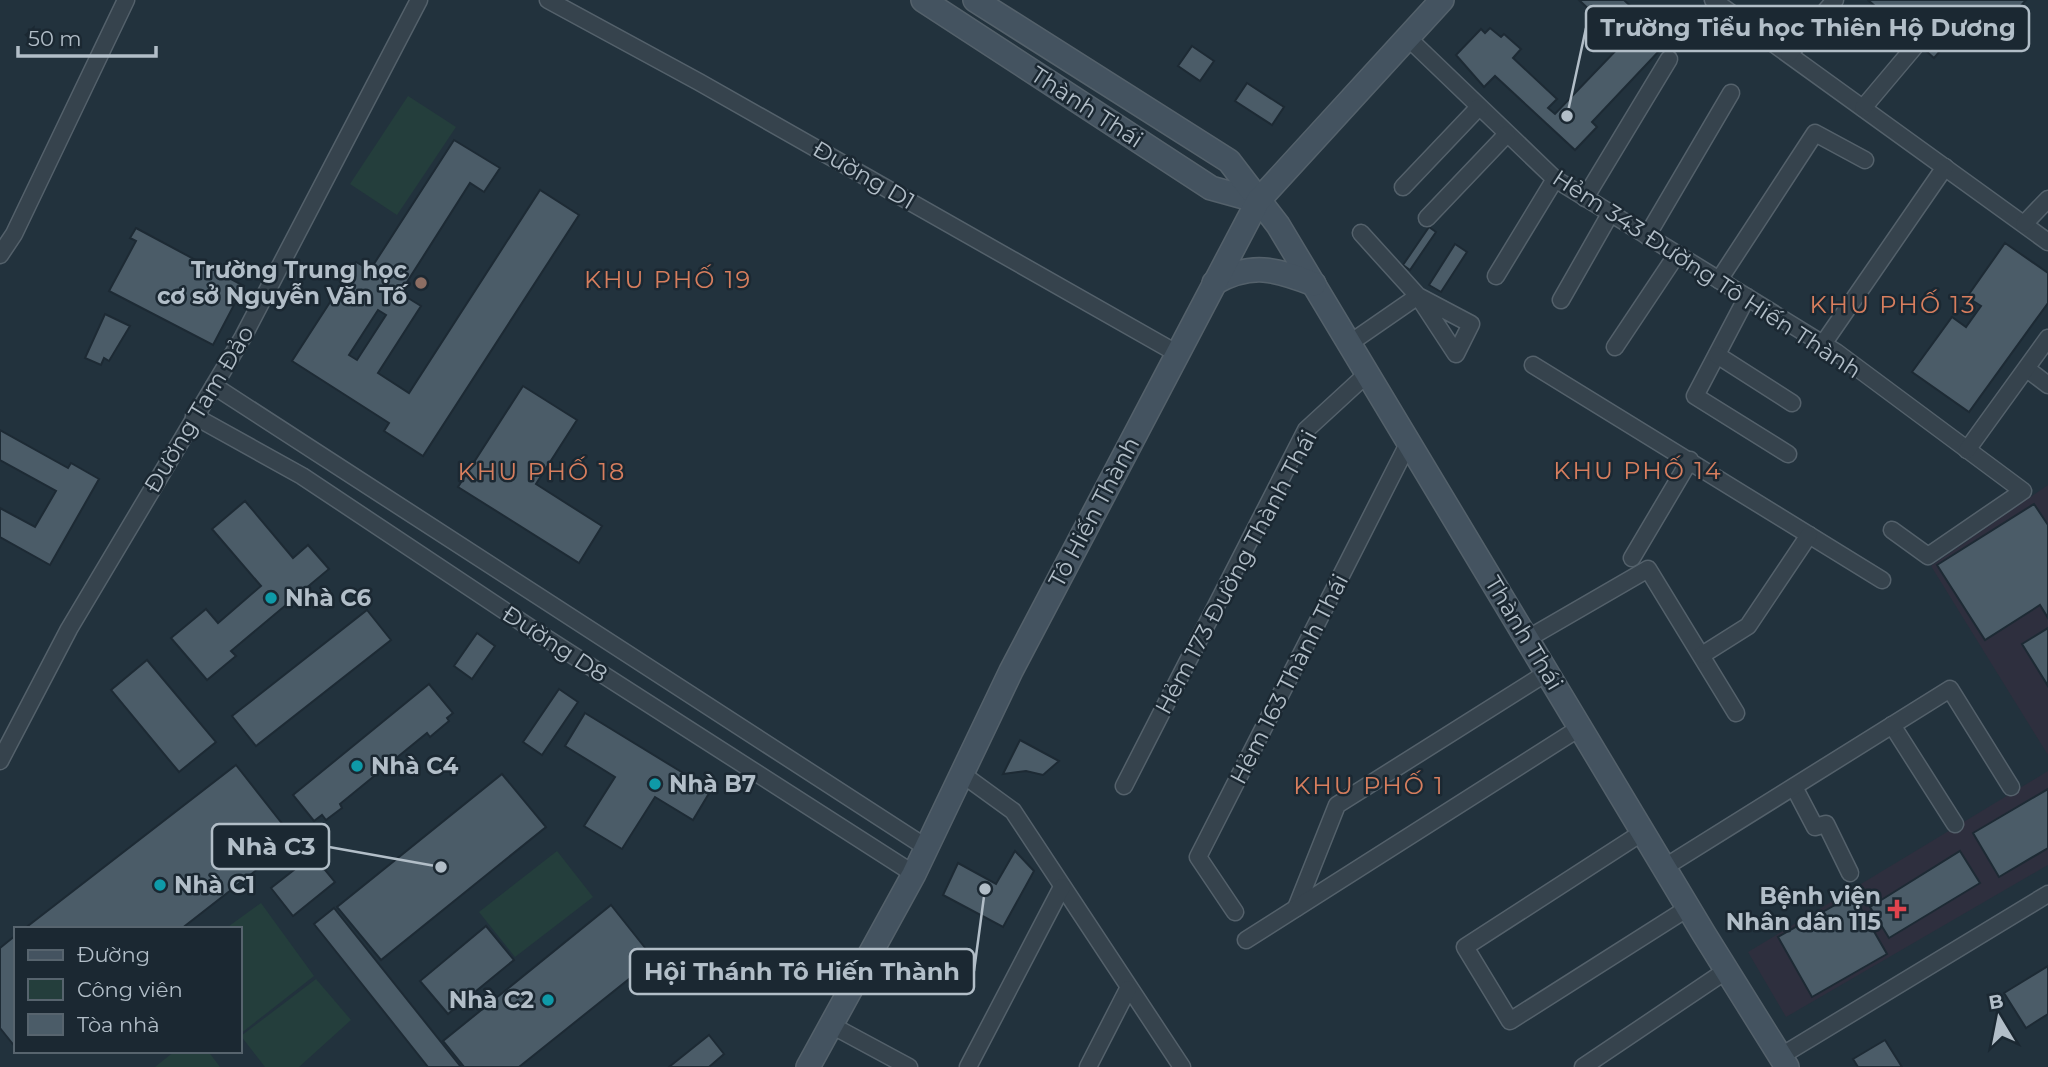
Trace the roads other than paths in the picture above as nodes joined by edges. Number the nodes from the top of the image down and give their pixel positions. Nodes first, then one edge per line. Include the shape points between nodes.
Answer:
1 (126, 0) edge
2 (419, 0) edge
3 (548, 0) edge
4 (975, 0) edge
5 (1442, 0) edge
6 (1713, 0) edge
7 (1835, 0) edge
8 (927, 1) edge
9 (1407, 37) junction
10 (1916, 44) dead end
11 (1789, 54) junction
12 (1669, 59) dead end
13 (1731, 93) dead end
14 (1479, 107) junction
15 (1863, 108) junction
16 (1507, 134) junction
17 (1866, 160) dead end
18 (1945, 167) junction
19 (1555, 179) junction
20 (1403, 187) dead end
21 (1585, 198) junction
22 (2048, 199) edge
23 (1258, 201) junction
24 (1610, 214) junction
25 (1427, 218) dead end
26 (2024, 224) junction
27 (1361, 233) dead end
28 (1647, 236) junction
29 (2048, 242) edge
30 (1677, 254) junction
31 (0, 255) edge
32 (1496, 276) dead end
33 (1718, 280) junction
34 (1214, 284) junction
35 (1314, 284) junction
36 (1747, 297) junction
37 (1561, 300) dead end
38 (2048, 338) edge
39 (1350, 343) junction
40 (1823, 344) junction
41 (1615, 347) dead end
42 (1178, 354) junction
43 (1717, 355) junction
44 (1534, 365) dead end
45 (2027, 369) junction
46 (1368, 373) junction
47 (2048, 385) edge
48 (214, 386) junction
49 (1792, 403) dead end
50 (194, 416) junction
51 (1409, 442) junction
52 (1966, 450) junction
53 (1788, 454) dead end
54 (317, 456) junction
55 (1690, 460) junction
56 (302, 476) junction
57 (1892, 530) dead end
58 (1809, 535) junction
59 (1632, 558) dead end
60 (1882, 580) dead end
61 (551, 606) junction
62 (535, 631) junction
63 (1527, 639) junction
64 (1702, 655) junction
65 (1548, 672) junction
66 (1736, 713) dead end
67 (1892, 725) junction
68 (1581, 727) junction
69 (0, 761) edge
70 (962, 774) junction
71 (1124, 786) dead end
72 (1794, 787) junction
73 (2011, 787) dead end
74 (1955, 824) dead end
75 (1643, 832) junction
76 (927, 848) junction
77 (1665, 867) junction
78 (1850, 873) dead end
79 (914, 874) junction
80 (1062, 887) junction
81 (2048, 894) edge
82 (1296, 908) junction
83 (1688, 908) junction
84 (1235, 912) dead end
85 (1246, 940) dead end
86 (1727, 970) junction
87 (1129, 989) junction
88 (831, 1025) junction
89 (1784, 1062) edge
90 (808, 1067) edge
91 (909, 1067) edge
92 (968, 1067) edge
93 (1088, 1067) edge
94 (1182, 1067) edge
95 (1583, 1067) edge

1 - 31 street
2 - 48 street, Đường Tam Đảo
3 - 42 street, Đường D1
4 - 23 main road, Thành Thái via 1229,161
5 - 9 main road, Tô Hiến Thành
6 - 11 street
7 - 11 street
8 - 23 main road, Thành Thái via 1211,188
9 - 14 street, Hẻm 343 Đường Tô Hiến Thành
9 - 23 main road, Tô Hiến Thành
10 - 15 street
11 - 15 street
12 - 21 street
13 - 28 street
14 - 16 street, Hẻm 343 Đường Tô Hiến Thành
14 - 20 street
15 - 18 street
16 - 19 street, Hẻm 343 Đường Tô Hiến Thành
16 - 25 street
17 - 33 street via 1815,133
18 - 26 street
18 - 40 street
19 - 21 street, Hẻm 343 Đường Tô Hiến Thành
19 - 32 street
21 - 24 street, Hẻm 343 Đường Tô Hiến Thành
22 - 26 street
23 - 34 main road, Tô Hiến Thành
23 - 35 main road, Thành Thái
24 - 28 street, Hẻm 343 Đường Tô Hiến Thành
24 - 37 street
26 - 29 street
27 - 39 street via 1419,296
28 - 30 street, Hẻm 343 Đường Tô Hiến Thành
30 - 33 street, Hẻm 343 Đường Tô Hiến Thành
30 - 41 street
33 - 36 street, Hẻm 343 Đường Tô Hiến Thành
34 - 35 main road via 1233,273 1254,269
34 - 42 main road, Tô Hiến Thành
35 - 39 main road, Thành Thái
36 - 40 street, Hẻm 343 Đường Tô Hiến Thành
36 - 43 street
38 - 45 street
39 - 46 main road, Thành Thái
40 - 52 street, Hẻm 343 Đường Tô Hiến Thành
42 - 70 main road, Tô Hiến Thành via 1004,684
43 - 49 street
43 - 53 street via 1695,396
44 - 55 street
45 - 47 street
45 - 52 street
46 - 51 main road, Thành Thái
46 - 71 street, Hẻm 173 Đường Thành Thái via 1306,430
48 - 50 street, Đường Tam Đảo
48 - 54 street, Đường D8
50 - 56 street, Đường D8
50 - 69 street, Đường Tam Đảo via 69,629
51 - 63 main road, Thành Thái
51 - 84 street, Hẻm 163 Thành Thái via 1198,857
52 - 57 street, Hẻm 343 Đường Tô Hiến Thành via 2023,491 1927,556
54 - 56 street
54 - 61 street, Đường D8
55 - 58 street
55 - 59 street
56 - 62 street, Đường D8
58 - 60 street
58 - 64 street via 1748,626
61 - 62 street
61 - 76 street, Đường D8
62 - 79 street, Đường D8
63 - 64 street via 1648,569
63 - 65 main road, Thành Thái
64 - 66 street
65 - 68 main road, Thành Thái
65 - 82 street via 1337,805
67 - 72 street
67 - 73 street via 1950,689
67 - 74 street
68 - 75 main road, Thành Thái
68 - 82 street
70 - 76 main road, Tô Hiến Thành
70 - 80 street via 1013,811
72 - 77 street
72 - 78 street via 1815,827 1826,824
75 - 77 main road, Thành Thái
75 - 83 street via 1465,947 1510,1021
76 - 79 main road, Tô Hiến Thành
77 - 83 main road, Thành Thái
79 - 88 main road, Tô Hiến Thành
80 - 87 street
80 - 92 street
81 - 89 street
82 - 85 street
83 - 86 main road, Thành Thái
86 - 89 main road, Thành Thái
86 - 95 street
87 - 93 street
87 - 94 street
88 - 90 main road, Tô Hiến Thành
88 - 91 street

